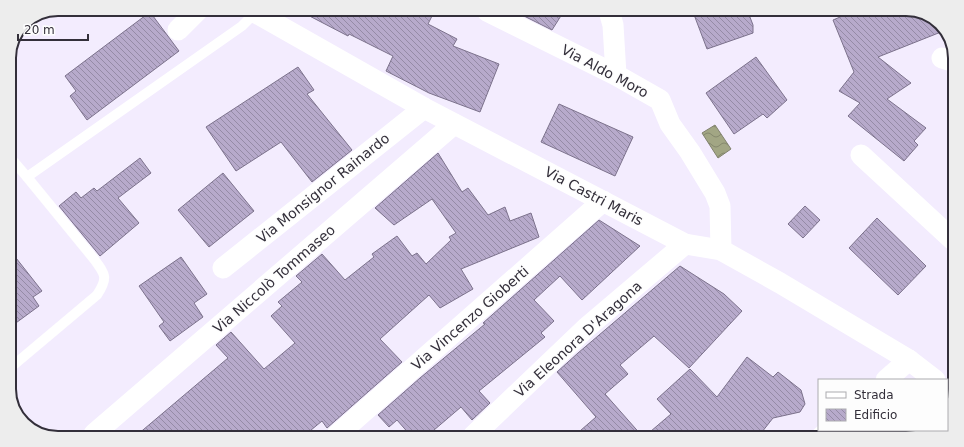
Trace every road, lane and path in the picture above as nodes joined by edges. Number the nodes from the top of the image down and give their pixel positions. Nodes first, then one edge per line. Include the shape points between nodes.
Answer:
1 (192, 16) edge
2 (250, 16) edge
3 (263, 16) edge
4 (497, 16) edge
5 (610, 16) edge
6 (178, 30) dead end
7 (616, 75) junction
8 (424, 108) junction
9 (454, 124) junction
10 (861, 155) dead end
11 (16, 164) edge
12 (27, 176) junction
13 (603, 201) junction
14 (948, 235) edge
15 (685, 244) junction
16 (721, 250) junction
17 (223, 268) dead end
18 (909, 360) junction
19 (16, 363) edge
20 (887, 379) edge
21 (934, 379) edge
22 (97, 431) edge
23 (342, 431) edge
24 (478, 431) edge

1 - 6 street
2 - 12 lane via 242,26
3 - 8 street, Via Castri Maris
4 - 7 street, Via Aldo Moro
5 - 7 street
7 - 16 street, Via Aldo Moro via 660,100 670,124 715,192 720,206
8 - 9 street, Via Castri Maris
8 - 17 street, Via Monsignor Rainardo
9 - 13 street, Via Castri Maris
9 - 22 street, Via Niccolò Tommaseo
10 - 14 street
11 - 12 lane
12 - 19 lane via 94,259 105,278 104,285 97,295
13 - 15 street, Via Castri Maris
13 - 23 street, Via Vincenzo Gioberti
15 - 16 street, Via Castri Maris
15 - 24 street, Via Eleonora D'Aragona via 586,328
16 - 18 street, Via Castri Maris
18 - 20 street
18 - 21 street, Via Castri Maris

